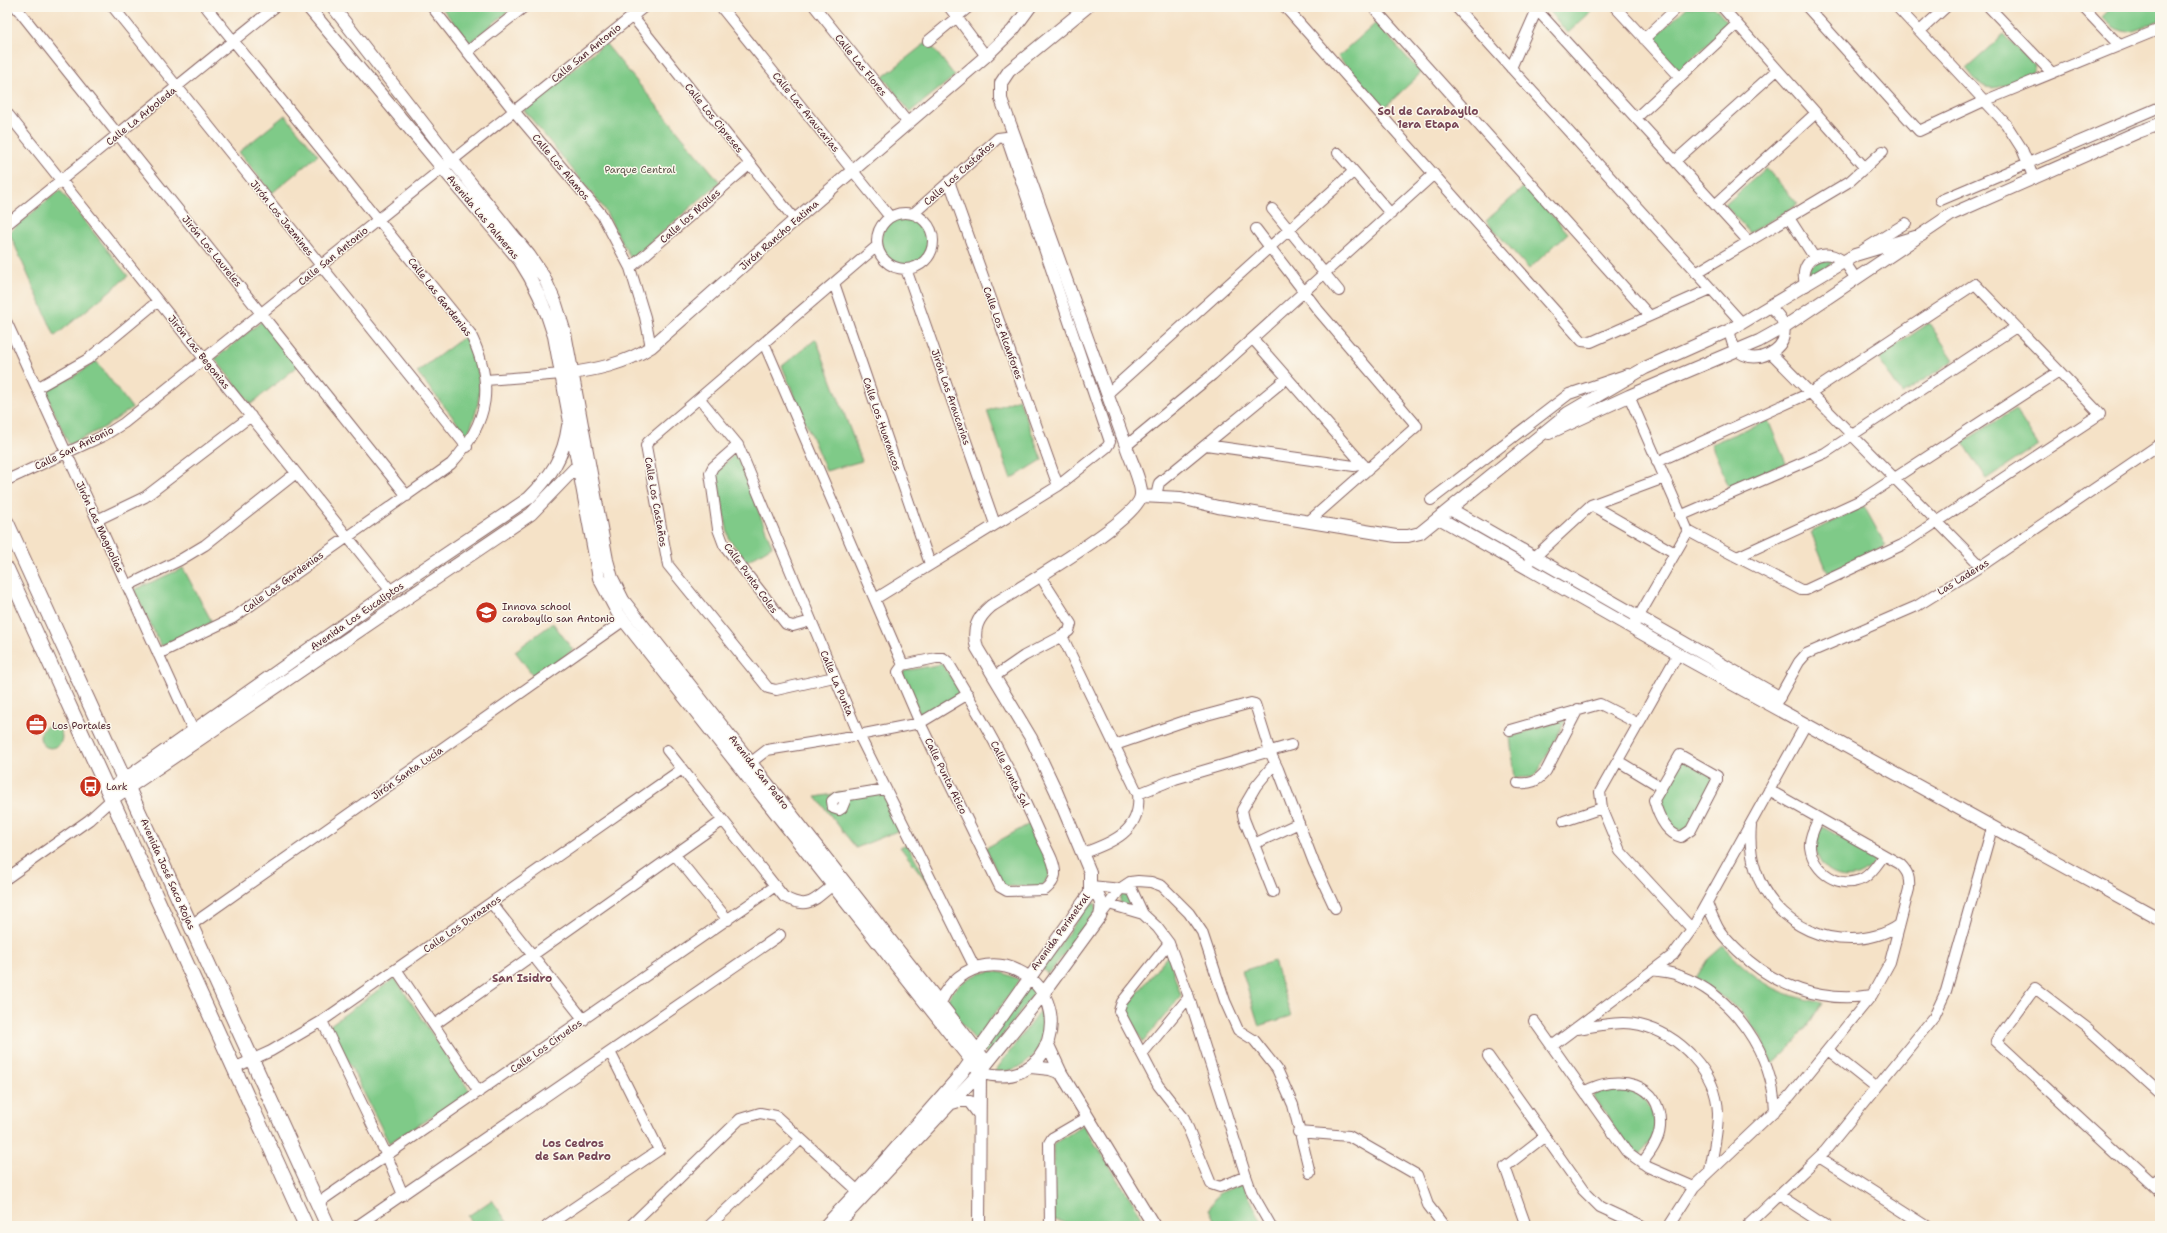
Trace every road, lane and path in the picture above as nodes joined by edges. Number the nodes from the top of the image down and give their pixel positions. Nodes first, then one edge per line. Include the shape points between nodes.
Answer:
1 (11, 7) edge
2 (16, 7) edge
3 (113, 7) edge
4 (206, 7) edge
5 (276, 7) edge
6 (308, 7) edge
7 (334, 7) edge
8 (432, 7) edge
9 (524, 7) edge
10 (644, 7) edge
11 (721, 7) edge
12 (815, 7) edge
13 (949, 7) edge
14 (969, 7) edge
15 (1030, 7) edge
16 (1087, 7) edge
17 (1285, 7) edge
18 (1373, 7) edge
19 (1615, 7) edge
20 (1678, 7) edge
21 (1722, 7) edge
22 (1807, 7) edge
23 (1897, 7) edge
24 (1946, 7) edge
25 (1989, 7) edge
26 (2083, 7) edge
27 (1538, 8) edge
28 (7, 10) edge
29 (1462, 10) edge
30 (632, 16) junction
31 (957, 17) junction
32 (1736, 24) junction
33 (2160, 29) edge
34 (1920, 31) junction
35 (1644, 39) junction
36 (234, 41) junction
37 (928, 41) dead end
38 (2119, 45) junction
39 (467, 52) junction
40 (986, 56) junction
41 (1511, 68) junction
42 (1777, 70) junction
43 (2052, 73) junction
44 (1680, 77) junction
45 (177, 87) junction
46 (1984, 101) junction
47 (2160, 107) edge
48 (514, 111) junction
49 (7, 113) edge
50 (1816, 113) junction
51 (1636, 118) junction
52 (908, 123) junction
53 (2160, 124) edge
54 (11, 126) edge
55 (118, 134) junction
56 (1883, 151) dead end
57 (1338, 153) dead end
58 (452, 160) junction
59 (1674, 160) junction
60 (750, 164) junction
61 (2028, 164) junction
62 (442, 168) junction
63 (1865, 168) junction
64 (854, 170) junction
65 (1354, 172) junction
66 (1434, 174) junction
67 (2034, 179) junction
68 (61, 180) junction
69 (949, 181) junction
70 (1941, 200) dead end
71 (1715, 205) junction
72 (1272, 209) dead end
73 (913, 214) junction
74 (1391, 214) junction
75 (890, 217) junction
76 (1789, 218) junction
77 (379, 219) junction
78 (795, 220) junction
79 (1906, 223) dead end
80 (7, 224) edge
81 (1256, 229) dead end
82 (1290, 231) junction
83 (1922, 235) junction
84 (1749, 242) junction
85 (877, 246) junction
86 (1270, 248) junction
87 (1855, 255) junction
88 (1814, 257) junction
89 (1844, 262) junction
90 (321, 266) junction
91 (630, 268) junction
92 (906, 269) junction
93 (1696, 273) junction
94 (1325, 274) junction
95 (1856, 279) junction
96 (834, 283) junction
97 (1806, 286) junction
98 (1711, 289) junction
99 (1339, 291) dead end
100 (1304, 292) junction
101 (158, 301) junction
102 (1770, 307) junction
103 (261, 313) junction
104 (1649, 315) junction
105 (7, 323) edge
106 (1742, 323) junction
107 (1784, 327) junction
108 (2016, 327) junction
109 (1730, 330) junction
110 (1253, 339) junction
111 (764, 343) junction
112 (651, 347) junction
113 (1738, 350) junction
114 (1772, 354) junction
115 (204, 359) junction
116 (1645, 368) junction
117 (2059, 371) junction
118 (568, 374) junction
119 (1287, 378) junction
120 (486, 380) junction
121 (37, 388) junction
122 (1810, 393) junction
123 (1107, 394) junction
124 (1629, 396) junction
125 (700, 399) junction
126 (570, 415) junction
127 (251, 416) junction
128 (1853, 436) junction
129 (1536, 439) junction
130 (2160, 444) edge
131 (738, 445) junction
132 (1206, 445) junction
133 (1126, 446) junction
134 (467, 447) junction
135 (66, 453) junction
136 (588, 454) junction
137 (1657, 462) junction
138 (578, 466) junction
139 (1366, 467) junction
140 (296, 473) junction
141 (1664, 478) junction
142 (1895, 479) junction
143 (7, 480) edge
144 (1058, 486) junction
145 (407, 496) junction
146 (1141, 496) junction
147 (1156, 496) junction
148 (1431, 500) dead end
149 (1591, 505) junction
150 (1450, 509) junction
151 (1680, 516) junction
152 (1439, 518) junction
153 (97, 520) junction
154 (1936, 521) junction
155 (1308, 522) junction
156 (7, 523) edge
157 (995, 524) junction
158 (1688, 531) junction
159 (347, 537) junction
160 (1675, 553) junction
161 (1737, 557) junction
162 (1529, 562) junction
163 (930, 564) junction
164 (1981, 566) junction
165 (7, 569) edge
166 (611, 574) junction
167 (599, 578) junction
168 (1044, 582) dead end
169 (127, 586) junction
170 (391, 591) junction
171 (875, 599) junction
172 (617, 602) junction
173 (623, 621) junction
174 (811, 621) junction
175 (1635, 623) junction
176 (1062, 636) junction
177 (158, 654) junction
178 (1678, 654) junction
179 (903, 665) junction
180 (995, 676) junction
181 (834, 677) junction
182 (968, 694) junction
183 (1777, 702) junction
184 (1578, 709) junction
185 (920, 723) junction
186 (1639, 724) junction
187 (1806, 724) junction
188 (1510, 730) dead end
189 (194, 732) junction
190 (859, 735) junction
191 (1115, 745) junction
192 (1291, 745) dead end
193 (667, 750) dead end
194 (1270, 752) junction
195 (1618, 761) junction
196 (1275, 762) junction
197 (746, 766) junction
198 (682, 769) junction
199 (1518, 783) dead end
200 (127, 784) junction
201 (1661, 788) junction
202 (886, 789) junction
203 (1769, 790) junction
204 (1138, 794) junction
205 (110, 795) junction
206 (847, 796) dead end
207 (1602, 808) junction
208 (1819, 818) junction
209 (722, 821) junction
210 (1564, 821) dead end
211 (1752, 822) junction
212 (1299, 824) junction
213 (1992, 828) junction
214 (1254, 844) junction
215 (1083, 853) junction
216 (675, 854) junction
217 (1884, 855) junction
218 (7, 878) edge
219 (833, 885) junction
220 (1091, 886) junction
221 (774, 887) junction
222 (1000, 887) joint
223 (1121, 888) junction
224 (1273, 892) dead end
225 (1707, 903) junction
226 (492, 904) junction
227 (1109, 904) junction
228 (1335, 908) dead end
229 (1143, 914) junction
230 (1100, 916) junction
231 (2160, 919) edge
232 (728, 920) junction
233 (191, 925) junction
234 (1899, 925) junction
235 (1692, 929) junction
236 (780, 935) dead end
237 (1169, 943) junction
238 (533, 955) junction
239 (975, 968) junction
240 (396, 969) junction
241 (1653, 970) junction
242 (1028, 977) junction
243 (1043, 994) junction
244 (1872, 995) junction
245 (1189, 997) junction
246 (940, 1003) junction
247 (937, 1016) junction
248 (584, 1020) junction
249 (322, 1021) junction
250 (1534, 1021) dead end
251 (434, 1025) junction
252 (1575, 1029) junction
253 (1047, 1043) junction
254 (1552, 1046) junction
255 (1828, 1050) junction
256 (610, 1052) junction
257 (1142, 1054) junction
258 (974, 1055) junction
259 (1488, 1056) dead end
260 (252, 1060) junction
261 (983, 1067) junction
262 (1030, 1067) junction
263 (234, 1068) junction
264 (1061, 1073) junction
265 (1876, 1088) junction
266 (479, 1092) junction
267 (1584, 1092) junction
268 (2160, 1094) edge
269 (952, 1103) junction
270 (1775, 1111) junction
271 (979, 1114) junction
272 (1088, 1117) junction
273 (1298, 1132) junction
274 (1545, 1136) junction
275 (800, 1140) junction
276 (387, 1156) junction
277 (1819, 1157) junction
278 (1642, 1163) junction
279 (1710, 1171) junction
280 (1310, 1172) dead end
281 (1246, 1176) junction
282 (2160, 1179) edge
283 (1694, 1187) junction
284 (2156, 1190) edge
285 (858, 1191) junction
286 (403, 1195) junction
287 (1778, 1195) junction
288 (318, 1204) junction
289 (306, 1226) edge
290 (328, 1226) edge
291 (357, 1226) edge
292 (547, 1226) edge
293 (630, 1226) edge
294 (709, 1226) edge
295 (824, 1226) edge
296 (836, 1226) edge
297 (979, 1226) edge
298 (1050, 1226) edge
299 (1154, 1226) edge
300 (1270, 1226) edge
301 (1444, 1226) edge
302 (1526, 1226) edge
303 (1641, 1226) edge
304 (1669, 1226) edge
305 (1746, 1226) edge
306 (1826, 1226) edge
307 (1927, 1226) edge

1 - 28 street
2 - 55 street, Jirón Los Laureles
3 - 45 street, Jirón Los Jazmines
4 - 36 street, Calle Las Gardenias
5 - 36 street, Calle La Arboleda
6 - 62 street, Avenida Las Palmeras
7 - 58 street, Avenida Las Palmeras
8 - 39 street, Calle Los Alamos
9 - 39 street
10 - 30 street, Calle San Antonio
11 - 64 street, Calle Las Araucarias
12 - 52 street, Calle Las Flores
13 - 31 street
14 - 31 street
15 - 40 street, Jirón Rancho Fatima via 1013,30
16 - 123 street via 1009,71 1001,83 1001,99
17 - 66 street
18 - 104 street
19 - 35 street
20 - 35 street
21 - 32 street
22 - 46 street via 1919,131
23 - 34 street
24 - 34 street
25 - 43 street
26 - 38 street
27 - 41 street
27 - 51 street
29 - 41 street
30 - 48 street, Calle San Antonio
30 - 60 street, Calle Los Cipreses
31 - 37 street
31 - 40 street
32 - 42 street
32 - 44 street
33 - 38 street
34 - 46 street
35 - 44 street
36 - 45 street, Calle La Arboleda
36 - 77 street, Calle Las Gardenias
38 - 43 street
39 - 48 street, Calle Los Alamos
40 - 52 street, Jirón Rancho Fatima
41 - 93 street
42 - 50 street
42 - 59 street
43 - 46 street
44 - 51 street
45 - 55 street, Calle La Arboleda
45 - 90 street, Jirón Los Jazmines
46 - 61 street via 2014,135
47 - 61 street
48 - 58 street, Calle San Antonio
48 - 91 street, Calle Los Alamos via 602,215
49 - 54 street, Jirón Las Begonias
50 - 63 street
50 - 71 street
51 - 59 street
52 - 64 street, Jirón Rancho Fatima
53 - 67 street
54 - 68 street, Jirón Las Begonias
55 - 68 street, Calle La Arboleda
55 - 103 street, Jirón Los Laureles
56 - 63 street
57 - 65 street
58 - 62 street, Calle San Antonio
58 - 118 street, Avenida Las Palmeras via 529,254 544,277 561,319
59 - 71 street
60 - 78 street, Calle Los Cipreses
60 - 91 street, Calle los Molles
61 - 67 street
61 - 70 street
62 - 77 street, Calle San Antonio
62 - 118 street, Avenida Las Palmeras via 520,261 545,308
63 - 76 street via 1850,181
64 - 75 street, Calle Las Araucarias
64 - 78 street, Jirón Rancho Fatima
65 - 74 street
65 - 82 street
66 - 74 street
66 - 104 street via 1582,341 1591,342
67 - 83 street via 1952,214
68 - 80 street, Calle La Arboleda
68 - 101 street, Jirón Las Begonias
69 - 73 street, Calle Los Castaños
69 - 144 street, Calle Los Alcanfores
69 - 144 street, Calle Los Castaños via 998,138 1006,137 1110,442
71 - 84 street
72 - 82 street
73 - 75 street via 901,213
73 - 92 street via 928,225 934,243 926,260 916,268
74 - 94 street
75 - 85 street via 880,227
76 - 84 street
76 - 88 street
77 - 90 street, Calle San Antonio
77 - 120 street, Calle Las Gardenias via 470,332 480,353
78 - 112 street, Jirón Rancho Fatima
79 - 87 street
81 - 86 street
82 - 86 street
82 - 94 street
83 - 87 street
83 - 95 street
84 - 93 street
85 - 92 street via 886,262 897,268
85 - 96 street, Calle Los Castaños
86 - 100 street
86 - 123 street
87 - 89 street
88 - 89 street via 1828,254
88 - 97 street via 1803,275
89 - 95 street
89 - 97 street
90 - 103 street, Calle San Antonio
90 - 134 street, Jirón Los Jazmines
91 - 112 street, Calle Los Alamos
92 - 157 street, Jirón Las Araucarias
93 - 98 street
94 - 99 street
94 - 100 street
95 - 107 street
96 - 111 street, Calle Los Castaños
96 - 163 street, Calle Los Huarancos
97 - 102 street
98 - 104 street
98 - 106 street
100 - 110 street
100 - 139 street via 1417,426
101 - 115 street, Jirón Las Begonias
101 - 121 street via 88,359
102 - 106 street
102 - 107 street via 1778,314
103 - 115 street, Calle San Antonio
103 - 145 street, Jirón Los Laureles
105 - 121 street, Jirón Las Magnolias
106 - 109 street
107 - 113 street
107 - 114 street via 1783,339
108 - 117 street
108 - 122 street via 1975,284
108 - 128 street
109 - 113 street
109 - 116 street
110 - 119 street
110 - 133 street
111 - 125 street, Calle Los Castaños
111 - 171 street
112 - 118 street, Jirón Rancho Fatima via 620,363
113 - 114 street via 1746,356 1755,358
113 - 124 street
114 - 122 street
115 - 127 street, Jirón Las Begonias
115 - 135 street, Calle San Antonio via 114,430
116 - 129 street via 1568,412
116 - 148 street via 1569,394
117 - 142 street
117 - 154 street via 2100,414
118 - 120 street, Jirón Rancho Fatima
118 - 126 street, Avenida Las Palmeras
118 - 136 street, Avenida Las Palmeras
119 - 132 street
119 - 139 street
120 - 134 street, Calle Las Gardenias via 485,403 478,426
121 - 135 street, Jirón Las Magnolias
122 - 128 street
122 - 137 street
123 - 133 street
124 - 129 street
124 - 137 street
125 - 131 street, Calle La Punta
125 - 181 street, Calle Los Castaños via 646,446 668,565 768,688 776,690
126 - 138 street, Avenida Las Palmeras
126 - 170 street, Avenida Los Eucaliptos via 563,452 546,481 529,498
127 - 140 street, Jirón Las Begonias
127 - 153 street via 145,497
128 - 142 street
128 - 151 street via 1825,453
129 - 150 street
130 - 164 street, Las Laderas
131 - 174 street, Calle La Punta
131 - 174 street, Calle Punta Coles via 713,467 710,473 718,529 724,545 786,624 793,626
132 - 139 street
132 - 147 street via 1159,483
133 - 146 street
134 - 145 street, Calle Las Gardenias via 451,464
135 - 143 street, Calle San Antonio
135 - 153 street, Jirón Las Magnolias
136 - 138 street, Avenida Los Eucaliptos
136 - 166 street, Avenida San Pedro
137 - 141 street
138 - 167 street, Avenida San Pedro
138 - 200 street, Avenida Los Eucaliptos via 531,514
139 - 155 street
140 - 159 street, Jirón Las Begonias
140 - 169 street via 205,545
141 - 149 street
141 - 151 street
142 - 154 street
142 - 161 street via 1861,500
144 - 157 street
145 - 159 street, Calle Las Gardenias
146 - 147 street
146 - 180 street via 1127,516 991,606 980,616 974,638 977,648
147 - 155 street via 1181,498 1218,508
149 - 160 street
149 - 162 street
150 - 152 street
150 - 162 street
151 - 158 street
152 - 155 street via 1420,533 1408,536
152 - 162 street
153 - 169 street, Jirón Las Magnolias
154 - 161 street via 1902,545 1806,590 1801,590
154 - 164 street
156 - 200 main road, Avenida José Saco Rojas
157 - 163 street
158 - 160 street
158 - 161 street
159 - 170 street, Jirón Las Begonias
159 - 177 street, Calle Las Gardenias via 233,618
160 - 175 street
162 - 175 street
163 - 171 street
164 - 183 street, Las Laderas via 1917,606 1806,654
165 - 205 main road, Avenida José Saco Rojas
166 - 167 street
166 - 172 street, Avenida San Pedro
167 - 172 street, Avenida San Pedro
168 - 176 street via 1071,624 1069,631
169 - 177 street, Jirón Las Magnolias
170 - 189 street, Avenida Los Eucaliptos
171 - 179 street
172 - 173 street, Avenida San Pedro
172 - 197 street, Avenida San Pedro
173 - 197 street, Avenida San Pedro
173 - 233 street, Jirón Santa Lucía
174 - 181 street, Calle La Punta
175 - 178 street
175 - 183 street
176 - 180 street via 1024,656
176 - 191 street
177 - 189 street, Jirón Las Magnolias
178 - 183 street
178 - 186 street
179 - 182 street, Calle Punta Sal via 943,658
179 - 185 street, Calle Punta Atico via 898,677
180 - 215 street via 1031,738
181 - 190 street, Calle La Punta
182 - 185 street
182 - 222 street, Calle Punta Sal via 1033,818 1055,874 1051,884 1040,892 1007,891
183 - 187 street
184 - 186 street via 1600,704
184 - 188 street
184 - 199 street via 1539,780 1530,784
185 - 190 street
185 - 222 street, Calle Punta Atico
186 - 195 street
187 - 203 street
187 - 213 street
189 - 200 street, Avenida Los Eucaliptos
190 - 197 street via 767,750
190 - 202 street, Calle La Punta
191 - 194 street via 1188,720 1252,703 1257,708
191 - 204 street
192 - 194 street
193 - 198 street
194 - 196 street
194 - 204 street via 1174,779
195 - 201 street
195 - 207 street via 1600,792
196 - 212 street
196 - 214 street via 1256,786 1242,810
197 - 219 street, Avenida San Pedro
197 - 246 street, Avenida San Pedro
198 - 209 street
198 - 226 street, Calle Los Duraznos
200 - 205 street, Avenida Los Eucaliptos
200 - 233 main road, Avenida José Saco Rojas
201 - 201 street via 1680,755 1717,776 1691,830 1681,837 1675,835 1657,811 1654,800
202 - 206 street
202 - 239 street, Calle La Punta
203 - 208 street
203 - 211 street
204 - 215 street via 1135,817 1130,827 1110,843
205 - 218 street via 89,820
205 - 263 main road, Avenida José Saco Rojas
207 - 210 street
207 - 235 street via 1620,851
208 - 217 street
208 - 217 street via 1810,846 1818,868 1827,876 1851,882 1863,878 1873,871
209 - 216 street
209 - 221 street
211 - 225 street
211 - 234 street via 1751,856 1761,884 1780,911 1805,930 1835,939 1865,938
212 - 214 street
212 - 228 street
213 - 231 street
213 - 265 street via 1946,991 1934,1017
214 - 224 street
215 - 220 street via 1090,872
216 - 232 street
216 - 238 street
217 - 234 street via 1907,870 1910,879
219 - 221 street via 809,904 793,902
219 - 247 street, Avenida San Pedro
220 - 223 street
220 - 230 street, Avenida Perimetral via 1101,900 1103,908
220 - 242 street, Avenida Perimetral via 1084,903
221 - 232 street, Calle Los Ciruelos
223 - 227 street
223 - 229 street via 1135,893
223 - 273 street via 1130,882 1151,882 1162,886 1189,913 1202,932 1238,1030 1254,1040 1277,1069 1293,1105
225 - 235 street
225 - 244 street via 1717,927 1734,947 1753,966 1776,980 1800,991 1827,997 1853,999
226 - 238 street
226 - 240 street, Calle Los Duraznos
227 - 229 street
227 - 230 street
229 - 237 street
230 - 243 street
232 - 248 street, Calle Los Ciruelos
233 - 260 main road, Avenida José Saco Rojas
234 - 244 street via 1890,962
235 - 241 street via 1673,955
236 - 256 street
237 - 245 street
237 - 257 street via 1119,1007 1121,1016
238 - 248 street
238 - 251 street
239 - 242 street via 999,966 1014,969
239 - 246 street via 954,982
240 - 249 street, Calle Los Duraznos
240 - 251 street
241 - 252 street
241 - 270 street via 1679,975 1702,987 1724,1004 1742,1023 1757,1045 1768,1069
242 - 243 street
242 - 258 street, Avenida Perimetral
243 - 253 street via 1050,1018
243 - 261 street
244 - 255 street
245 - 257 street
245 - 281 street
246 - 247 street
246 - 258 street, Avenida San Pedro
247 - 258 street, Avenida San Pedro
248 - 266 street, Calle Los Ciruelos
249 - 260 street, Calle Los Duraznos
249 - 276 street
250 - 254 street
251 - 266 street
252 - 254 street
252 - 279 street via 1607,1024 1640,1025 1669,1036 1693,1055 1710,1082 1718,1112
253 - 262 street via 1038,1060
253 - 264 street
254 - 267 street
255 - 265 street
255 - 270 street
256 - 286 street
256 - 292 street via 659,1150
257 - 281 street via 1158,1085 1184,1118 1211,1184 1220,1187
258 - 261 street, Avenida San Pedro
258 - 285 street, Avenida Perimetral
259 - 274 street
260 - 263 street, Calle Los Duraznos
260 - 288 main road, Avenida José Saco Rojas
261 - 262 street via 1006,1076
261 - 269 street
261 - 271 street
262 - 264 street via 1046,1068
263 - 289 main road, Avenida José Saco Rojas
264 - 272 street
265 - 277 street
266 - 276 street, Calle Los Ciruelos
267 - 278 street via 1619,1143
267 - 278 street via 1594,1086 1620,1081 1640,1088 1654,1102 1659,1114 1660,1128 1656,1141
268 - 284 street via 2087,1028 2035,988 1996,1041
269 - 271 street via 962,1100 970,1102
269 - 296 street
270 - 279 street
271 - 297 street
272 - 298 street via 1052,1138 1049,1143
272 - 299 street
273 - 280 street
273 - 301 street via 1349,1136 1417,1175 1428,1205
274 - 302 street via 1505,1167
274 - 303 street via 1591,1199 1612,1214
275 - 285 street
275 - 293 street via 776,1116 760,1113 740,1119
275 - 294 street
276 - 286 street
276 - 288 street, Calle Los Ciruelos
277 - 287 street
277 - 307 street
278 - 283 street
279 - 283 street
281 - 300 street
282 - 284 street
283 - 304 street
285 - 295 street, Avenida Perimetral
286 - 291 street
287 - 305 street
287 - 306 street
288 - 290 main road, Avenida José Saco Rojas

